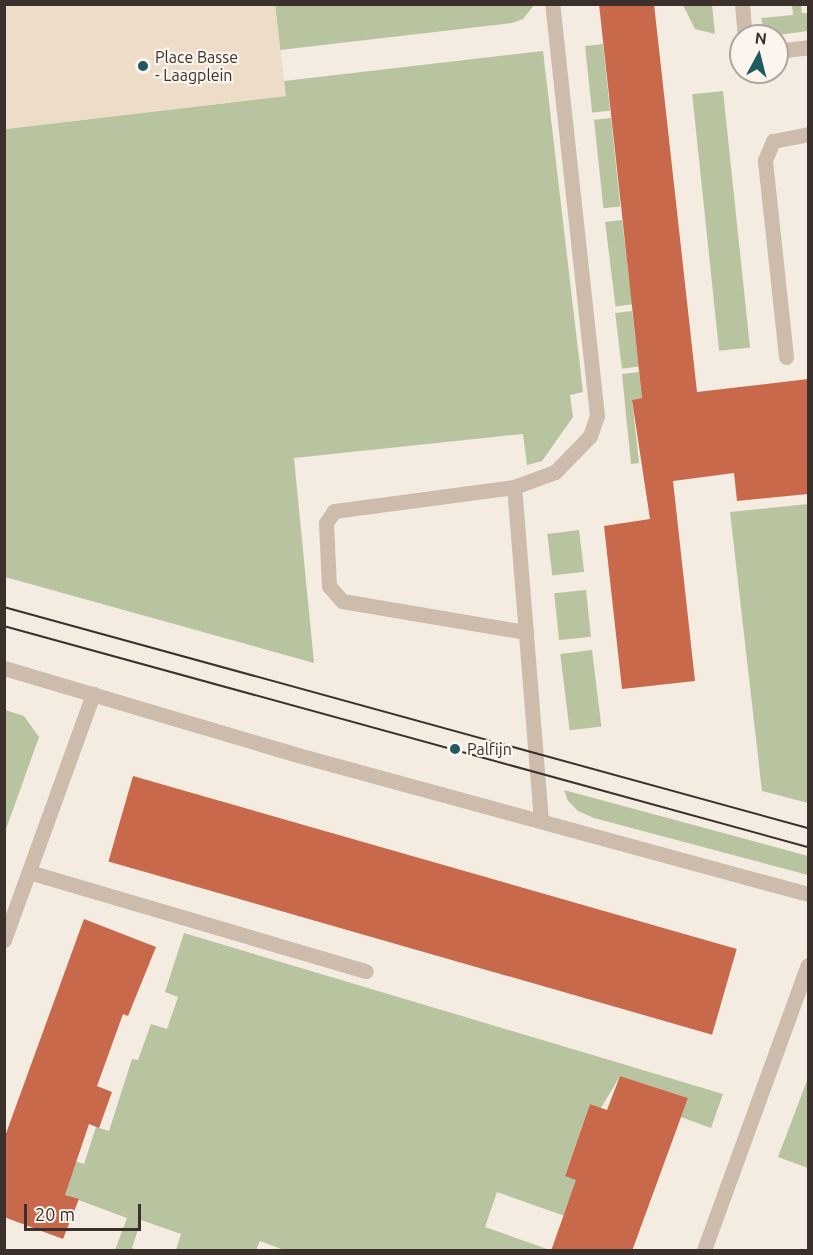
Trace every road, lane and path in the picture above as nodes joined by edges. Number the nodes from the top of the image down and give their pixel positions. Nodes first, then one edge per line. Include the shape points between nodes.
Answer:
1 (552, 4) edge
2 (742, 4) edge
3 (744, 24) edge
4 (808, 47) edge
5 (789, 49) edge
6 (808, 134) edge
7 (786, 357) dead end
8 (514, 487) junction
9 (526, 632) junction
10 (4, 668) edge
11 (93, 694) junction
12 (541, 820) junction
13 (29, 872) junction
14 (808, 894) edge
15 (4, 940) edge
16 (808, 965) edge
17 (366, 970) dead end
18 (704, 1251) edge

1 - 8 street via 597,416 590,436 555,472
2 - 3 street
4 - 5 street
6 - 7 street via 773,141 765,160
8 - 9 street
8 - 9 street via 334,511 326,523 329,586 342,601
9 - 12 street
10 - 11 street
11 - 12 street
11 - 13 street
12 - 14 street
13 - 15 street
13 - 17 street
16 - 18 street

